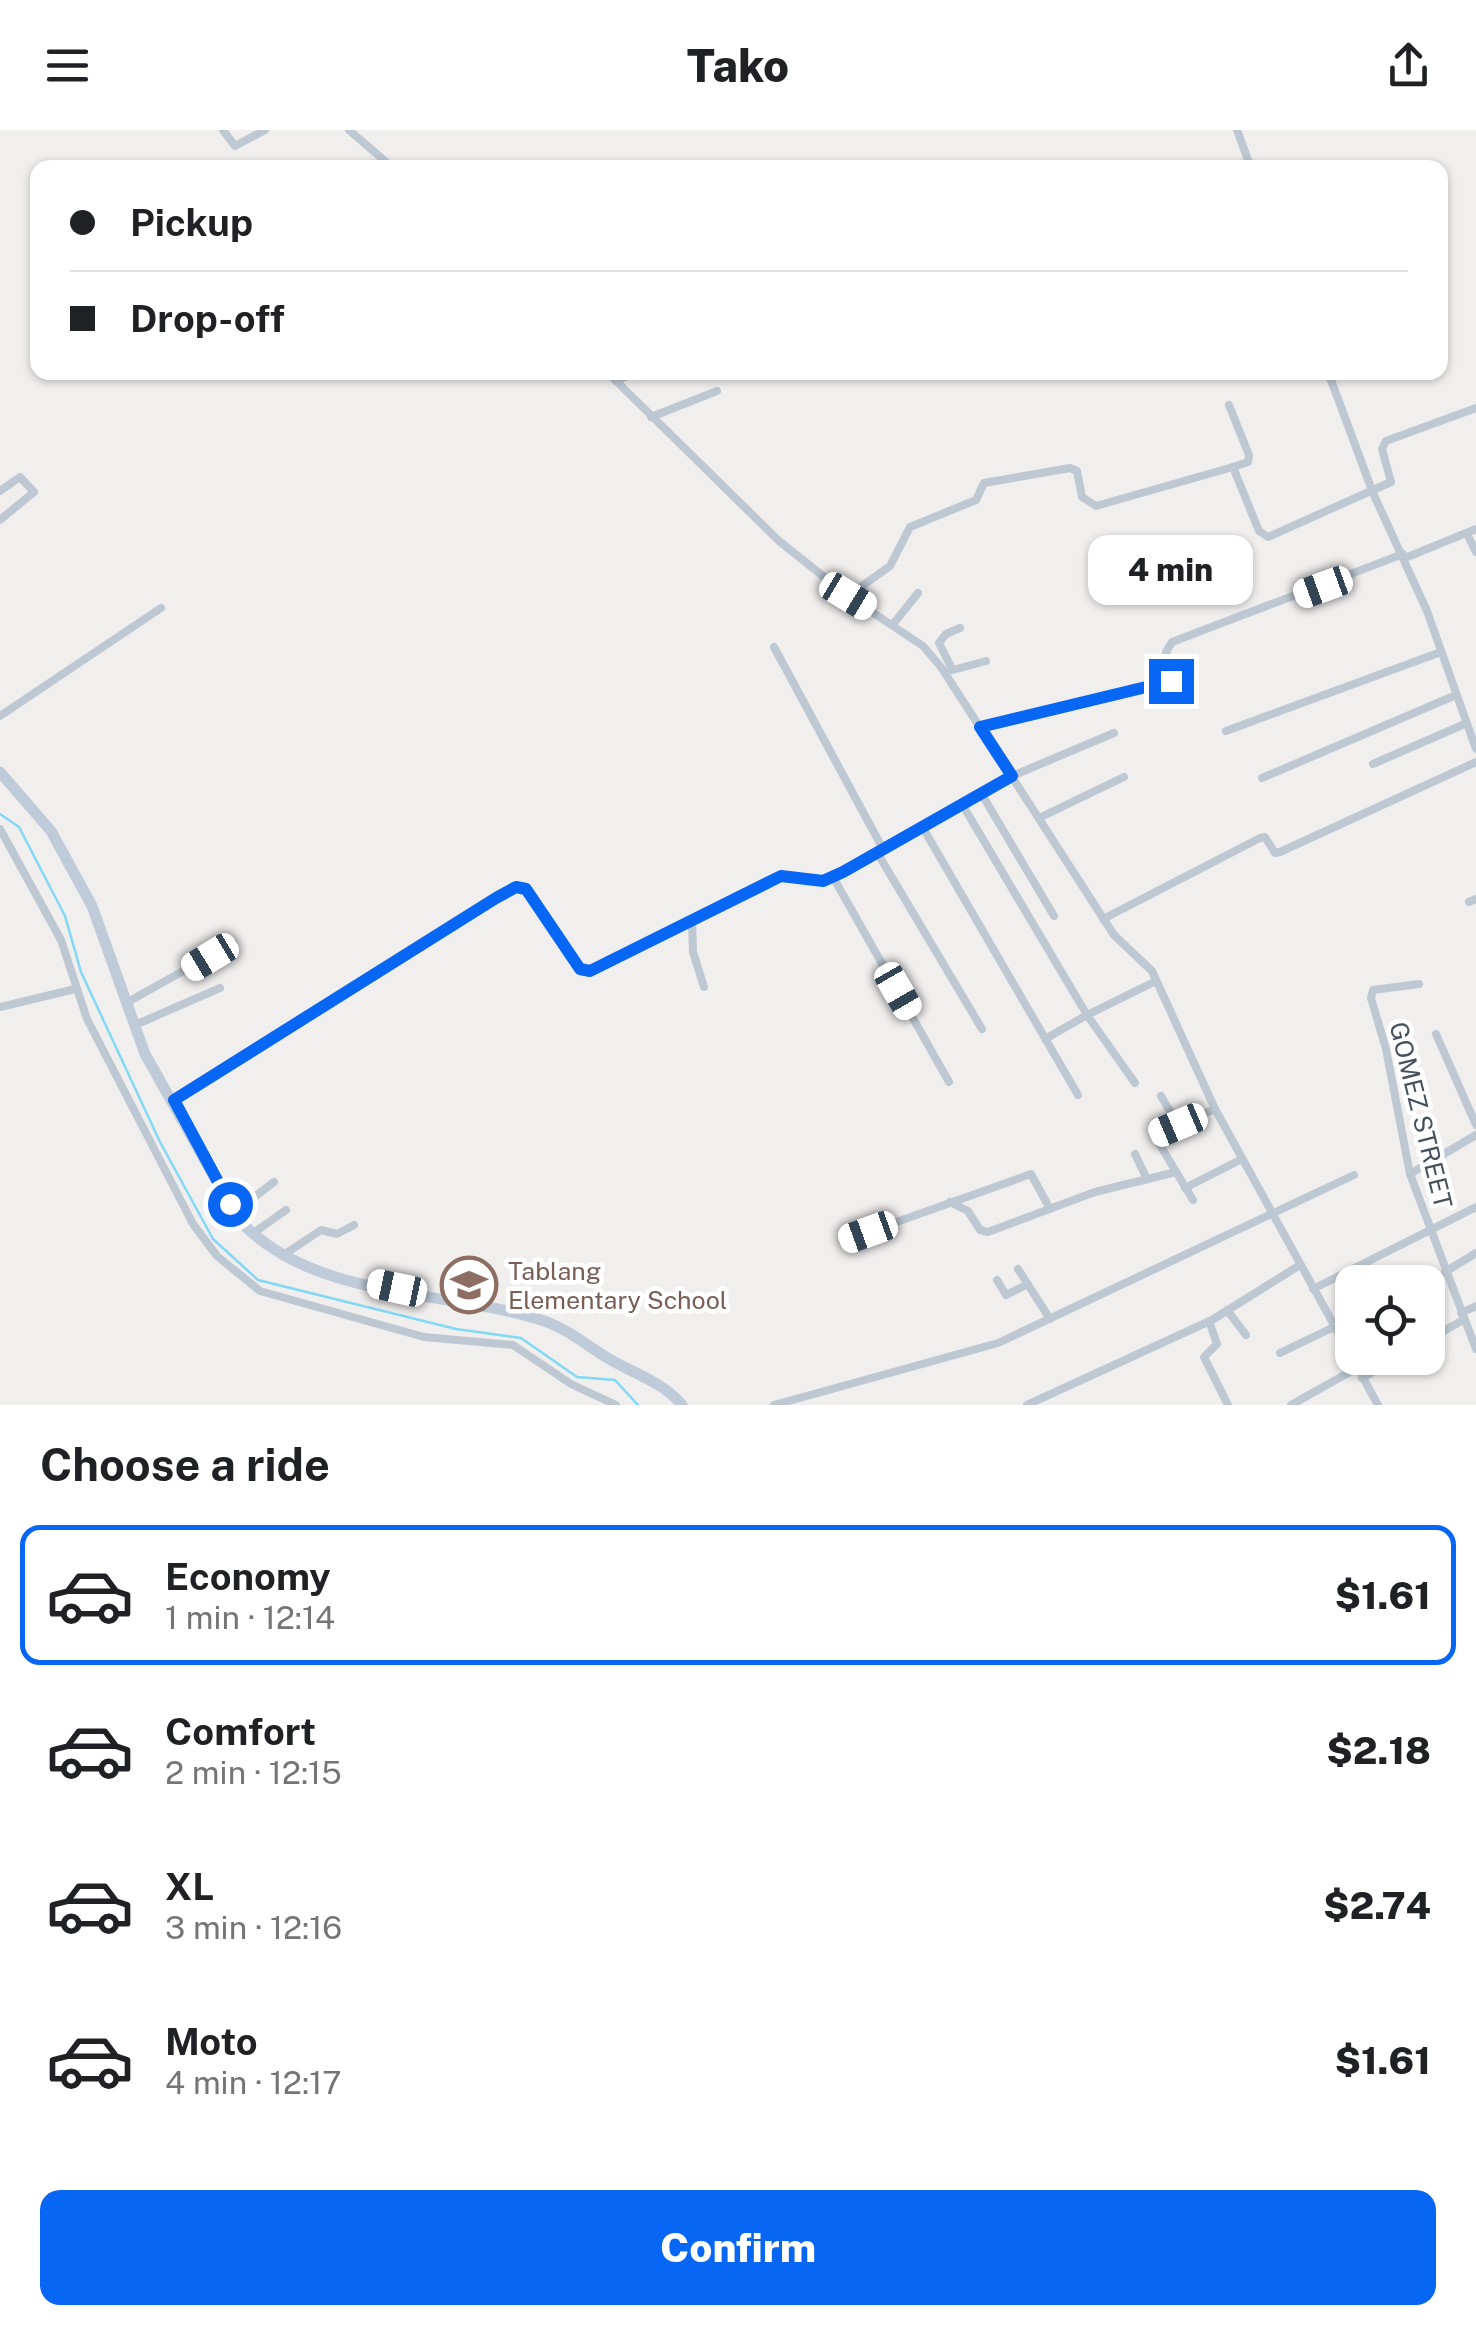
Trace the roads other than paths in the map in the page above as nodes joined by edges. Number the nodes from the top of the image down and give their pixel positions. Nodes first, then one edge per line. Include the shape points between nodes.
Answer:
1 (223, 130) edge
2 (265, 130) edge
3 (350, 130) edge
4 (1237, 130) edge
5 (384, 160) edge
6 (1248, 160) edge
7 (1331, 380) edge
8 (616, 381) edge
9 (718, 390) dead end
10 (1229, 405) dead end
11 (1476, 408) edge
12 (651, 417) junction
13 (1233, 466) junction
14 (0, 492) edge
15 (1372, 492) junction
16 (0, 520) edge
17 (1471, 531) edge
18 (1476, 552) edge
19 (1404, 556) junction
20 (918, 592) dead end
21 (848, 596) junction
22 (161, 608) dead end
23 (894, 624) junction
24 (960, 628) dead end
25 (774, 647) dead end
26 (1440, 652) junction
27 (986, 661) dead end
28 (949, 671) junction
29 (1456, 695) junction
30 (0, 716) edge
31 (1466, 723) junction
32 (980, 727) junction
33 (1226, 731) dead end
34 (1114, 734) dead end
35 (1476, 749) edge
36 (1476, 762) edge
37 (1373, 764) dead end
38 (0, 772) edge
39 (1012, 776) junction
40 (1124, 777) dead end
41 (1262, 778) dead end
42 (981, 793) junction
43 (962, 804) junction
44 (1039, 818) junction
45 (923, 828) junction
46 (0, 829) edge
47 (881, 852) junction
48 (833, 876) junction
49 (1054, 916) dead end
50 (1104, 919) junction
51 (692, 920) junction
52 (233, 943) dead end
53 (1156, 980) junction
54 (1419, 984) dead end
55 (704, 987) dead end
56 (220, 988) dead end
57 (75, 989) junction
58 (126, 1003) junction
59 (0, 1007) edge
60 (1087, 1016) junction
61 (134, 1025) junction
62 (982, 1029) dead end
63 (1436, 1034) dead end
64 (1045, 1039) junction
65 (950, 1082) dead end
66 (1135, 1083) dead end
67 (1078, 1095) dead end
68 (1160, 1096) dead end
69 (174, 1100) junction
70 (1215, 1109) junction
71 (1178, 1125) junction
72 (1476, 1125) edge
73 (1144, 1126) dead end
74 (1154, 1136) junction
75 (1476, 1136) edge
76 (1135, 1154) dead end
77 (1242, 1159) junction
78 (1176, 1172) junction
79 (1410, 1174) junction
80 (1354, 1175) dead end
81 (1146, 1178) junction
82 (274, 1182) dead end
83 (1186, 1188) junction
84 (1193, 1200) dead end
85 (950, 1202) junction
86 (1476, 1207) edge
87 (1050, 1209) junction
88 (286, 1210) dead end
89 (234, 1212) junction
90 (1274, 1216) junction
91 (354, 1226) dead end
92 (1430, 1232) junction
93 (252, 1234) junction
94 (846, 1240) dead end
95 (1476, 1254) edge
96 (282, 1256) junction
97 (1300, 1264) junction
98 (1442, 1265) edge
99 (1018, 1270) dead end
100 (1445, 1272) joint
101 (996, 1280) dead end
102 (1028, 1284) junction
103 (1313, 1289) junction
104 (1476, 1306) edge
105 (1227, 1310) junction
106 (1462, 1316) junction
107 (1050, 1319) junction
108 (1209, 1321) junction
109 (1334, 1327) joint
110 (1445, 1328) edge
111 (1246, 1335) dead end
112 (1476, 1349) edge
113 (1280, 1353) dead end
114 (1345, 1375) edge
115 (1360, 1375) edge
116 (1367, 1375) edge
117 (1362, 1378) junction
118 (616, 1405) edge
119 (682, 1405) edge
120 (774, 1405) edge
121 (1027, 1405) edge
122 (1228, 1405) edge
123 (1291, 1405) edge
124 (1378, 1405) edge

1 - 2 street via 235,146
3 - 5 street
4 - 6 street
7 - 15 street
8 - 12 street
9 - 12 street
10 - 13 street via 1249,455 1248,462
11 - 15 street via 1386,442 1382,449 1392,480
12 - 21 street via 739,506
13 - 15 street via 1263,536
13 - 21 street via 1096,506 1082,497 1070,468 984,483 976,500 910,527 890,566
14 - 16 street via 22,477 34,492
15 - 19 street
17 - 18 street
17 - 19 street
19 - 26 street
19 - 32 street via 1172,642 1166,652 1168,684
20 - 23 street
21 - 23 street
22 - 30 street
23 - 28 street
24 - 28 street via 939,643
25 - 47 street
26 - 29 street
26 - 33 street
27 - 28 street
28 - 32 street
29 - 31 street
29 - 41 street
31 - 35 street
31 - 37 street
32 - 39 street
34 - 39 street
36 - 50 street via 1280,852 1260,838
38 - 58 street via 60,846 92,906
39 - 42 street
39 - 44 street
40 - 44 street
42 - 43 street
42 - 49 street
43 - 45 street
43 - 60 street
44 - 50 street
45 - 47 street
45 - 64 street
46 - 57 street via 61,940
47 - 48 street
47 - 62 street
48 - 51 street via 814,881 786,874
48 - 65 street
50 - 53 street
51 - 55 street via 691,945
51 - 69 street via 584,972 526,889 516,887
52 - 58 street
53 - 60 street
53 - 70 street
54 - 79 street, GOMEZ STREET via 1371,993
56 - 61 street
57 - 59 street
57 - 118 street via 194,1224 245,1281 260,1291 424,1336 513,1345
58 - 61 street
60 - 64 street
60 - 66 street
61 - 69 street
63 - 72 street
64 - 67 street
68 - 71 street
69 - 89 street
70 - 71 street
70 - 77 street
71 - 74 street
73 - 74 street
74 - 78 street
75 - 79 street
76 - 81 street
77 - 83 street
77 - 90 street
78 - 81 street
78 - 83 street
79 - 92 street, GOMEZ STREET
80 - 90 street
81 - 87 street
82 - 89 street
83 - 84 street
85 - 87 street via 988,1232
85 - 87 street via 1031,1174
85 - 94 street
86 - 92 street
88 - 93 street
89 - 93 street
90 - 97 street
90 - 107 street
91 - 96 street via 336,1234 321,1230
92 - 98 street, GOMEZ STREET
92 - 103 street
93 - 96 street
95 - 100 street
96 - 119 street via 326,1274 540,1319
97 - 103 street
97 - 105 street
99 - 102 street
100 - 106 street, GOMEZ STREET
101 - 102 street via 1006,1295
102 - 107 street
103 - 109 street
104 - 106 street
105 - 108 street
105 - 111 street
106 - 110 street
106 - 112 street, GOMEZ STREET
107 - 120 street via 998,1343
108 - 121 street
108 - 122 street via 1218,1344 1204,1357
109 - 113 street
114 - 123 street
115 - 117 street
116 - 117 street
117 - 124 street

